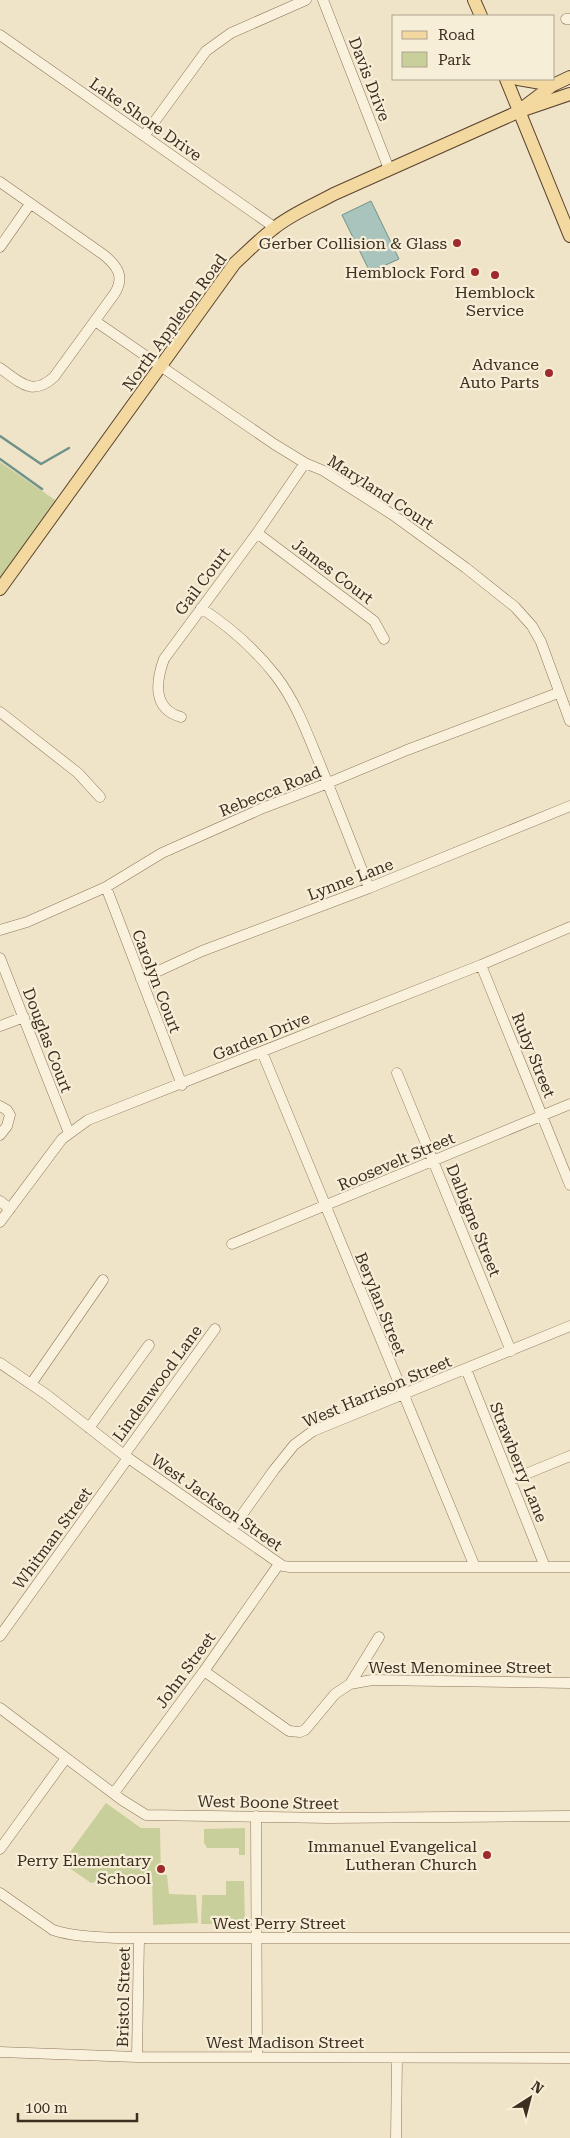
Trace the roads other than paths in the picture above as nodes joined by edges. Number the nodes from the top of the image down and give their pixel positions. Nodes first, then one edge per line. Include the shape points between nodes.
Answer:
1 (306, 0) edge
2 (323, 0) edge
3 (474, 0) edge
4 (481, 15) edge
5 (0, 35) edge
6 (570, 77) edge
7 (506, 80) edge
8 (524, 80) edge
9 (553, 85) junction
10 (570, 94) edge
11 (520, 111) junction
12 (144, 136) junction
13 (390, 169) junction
14 (0, 182) edge
15 (30, 204) junction
16 (274, 228) junction
17 (570, 236) edge
18 (0, 247) edge
19 (95, 321) junction
20 (160, 367) junction
21 (0, 368) edge
22 (305, 463) junction
23 (257, 533) junction
24 (2, 582) edge
25 (201, 608) junction
26 (384, 639) dead end
27 (558, 693) junction
28 (0, 712) edge
29 (181, 717) dead end
30 (570, 722) edge
31 (328, 783) junction
32 (100, 797) dead end
33 (570, 806) edge
34 (106, 888) junction
35 (369, 888) junction
36 (570, 927) edge
37 (0, 930) edge
38 (0, 958) edge
39 (481, 965) junction
40 (141, 979) junction
41 (24, 1017) junction
42 (0, 1026) edge
43 (262, 1052) junction
44 (397, 1073) dead end
45 (182, 1085) junction
46 (570, 1104) edge
47 (0, 1106) edge
48 (543, 1116) junction
49 (70, 1132) junction
50 (0, 1135) edge
51 (434, 1162) junction
52 (570, 1185) edge
53 (0, 1201) edge
54 (326, 1207) junction
55 (10, 1209) junction
56 (0, 1222) edge
57 (232, 1244) dead end
58 (103, 1280) dead end
59 (570, 1326) edge
60 (215, 1329) dead end
61 (148, 1345) dead end
62 (511, 1351) junction
63 (2, 1368) edge
64 (466, 1369) junction
65 (31, 1384) junction
66 (402, 1395) junction
67 (89, 1428) junction
68 (126, 1456) junction
69 (570, 1456) edge
70 (511, 1480) junction
71 (231, 1530) junction
72 (279, 1564) junction
73 (545, 1567) junction
74 (570, 1567) edge
75 (475, 1568) junction
76 (0, 1636) edge
77 (379, 1637) dead end
78 (204, 1670) junction
79 (570, 1683) edge
80 (350, 1684) junction
81 (0, 1708) edge
82 (66, 1758) junction
83 (114, 1793) junction
84 (256, 1816) junction
85 (570, 1816) edge
86 (0, 1849) edge
87 (0, 1894) edge
88 (257, 1937) junction
89 (139, 1938) junction
90 (570, 1938) edge
91 (0, 2052) edge
92 (257, 2056) junction
93 (137, 2057) junction
94 (397, 2058) junction
95 (570, 2058) edge
96 (396, 2138) edge

1 - 12 street via 231,33 206,51
2 - 13 street, Davis Drive
3 - 4 main road
5 - 12 street, Lake Shore Drive
6 - 9 main road
7 - 11 main road
8 - 9 main road
9 - 11 main road
10 - 11 main road
11 - 13 main road, North Appleton Road
11 - 17 main road
12 - 16 street, Lake Shore Drive
13 - 16 main road, North Appleton Road via 304,209
14 - 15 street
15 - 18 street
15 - 19 street via 116,266 120,274 118,287
16 - 20 main road, North Appleton Road via 235,263
19 - 20 street, Maryland Court
19 - 21 street via 54,377 40,387 24,384
20 - 22 street, Maryland Court
20 - 24 main road, North Appleton Road
22 - 23 street, Gail Court
22 - 27 street, Maryland Court via 324,471 392,515 516,607 541,642
23 - 25 street, Gail Court
23 - 26 street, James Court via 374,621
25 - 29 street, Gail Court via 169,650 159,676 159,700 164,709
25 - 31 street via 239,636 277,677 293,702
27 - 30 street, Maryland Court
27 - 31 street, Rebecca Road
28 - 32 street via 78,772
31 - 34 street, Rebecca Road via 162,853
31 - 35 street
33 - 35 street, Lynne Lane
34 - 37 street, Rebecca Road via 27,922
34 - 40 street, Carolyn Court
35 - 40 street, Lynne Lane
36 - 39 street, Garden Drive
38 - 41 street, Douglas Court
39 - 43 street, Garden Drive
39 - 48 street, Ruby Street
40 - 45 street, Carolyn Court
41 - 42 street
41 - 49 street, Douglas Court
43 - 45 street, Garden Drive
43 - 54 street, Berylan Street
44 - 51 street, Dalbigne Street
45 - 49 street, Garden Drive via 88,1120
46 - 48 street, Roosevelt Street
47 - 50 street via 10,1115
48 - 51 street, Roosevelt Street
48 - 52 street, Ruby Street
49 - 55 street, Garden Drive
51 - 54 street, Roosevelt Street
51 - 62 street, Dalbigne Street
53 - 55 street
54 - 57 street, Roosevelt Street
54 - 66 street, Berylan Street
55 - 56 street, Garden Drive
58 - 65 street
59 - 62 street, West Harrison Street
60 - 68 street, Lindenwood Lane
61 - 67 street
62 - 64 street, West Harrison Street
63 - 65 street, West Jackson Street
64 - 66 street, West Harrison Street
64 - 70 street, Strawberry Lane
65 - 67 street, West Jackson Street
66 - 71 street, West Harrison Street via 313,1431 294,1445
66 - 75 street, Berylan Street
67 - 68 street, West Jackson Street
68 - 71 street, West Jackson Street
68 - 76 street, Whitman Street
69 - 70 street
70 - 73 street, Strawberry Lane
71 - 72 street, West Jackson Street
72 - 75 street, West Jackson Street via 290,1567
72 - 78 street, John Street
73 - 74 street, West Jackson Street
73 - 75 street, West Jackson Street
77 - 80 street
78 - 80 street via 289,1731 305,1730 335,1694
78 - 83 street, John Street
79 - 80 street, West Menominee Street via 372,1680
81 - 82 street, West Boone Street
82 - 83 street, West Boone Street
82 - 86 street
83 - 84 street, West Boone Street via 146,1815
84 - 85 street, West Boone Street
84 - 88 street
87 - 89 street, West Perry Street via 44,1925 62,1933
88 - 89 street, West Perry Street
88 - 90 street, West Perry Street
88 - 92 street
89 - 93 street, Bristol Street
91 - 93 street, West Madison Street
92 - 93 street, West Madison Street
92 - 94 street, West Madison Street
94 - 95 street, West Madison Street
94 - 96 street

